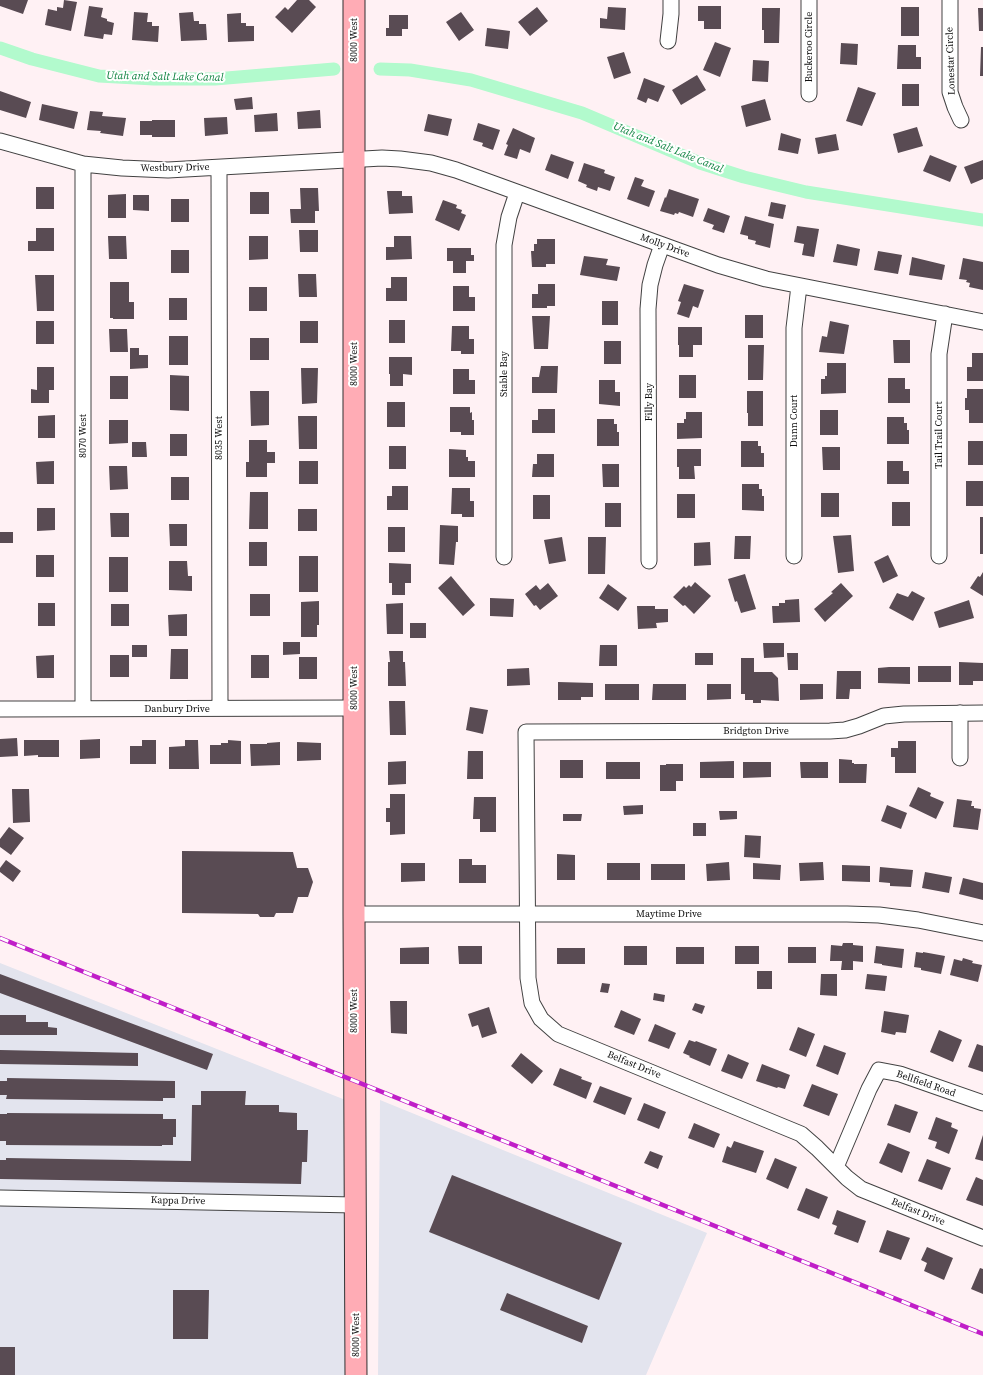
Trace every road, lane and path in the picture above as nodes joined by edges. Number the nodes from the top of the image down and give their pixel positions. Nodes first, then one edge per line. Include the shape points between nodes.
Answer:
1 (354, 0) edge
2 (671, 0) edge
3 (809, 0) edge
4 (950, 0) edge
5 (668, 41) dead end
6 (810, 94) dead end
7 (961, 120) dead end
8 (0, 141) edge
9 (353, 159) junction
10 (83, 164) junction
11 (219, 168) junction
12 (517, 193) junction
13 (662, 245) junction
14 (799, 286) junction
15 (945, 314) junction
16 (983, 322) edge
17 (794, 556) dead end
18 (939, 556) dead end
19 (504, 557) dead end
20 (649, 561) dead end
21 (220, 708) junction
22 (354, 708) junction
23 (0, 709) edge
24 (83, 709) junction
25 (960, 713) junction
26 (983, 713) edge
27 (526, 732) joint
28 (960, 758) dead end
29 (527, 913) junction
30 (354, 914) junction
31 (983, 934) edge
32 (983, 1103) edge
33 (836, 1167) junction
34 (0, 1198) edge
35 (355, 1205) junction
36 (983, 1238) edge
37 (356, 1375) edge

1 - 9 street, 8000 West
2 - 5 street via 672,14
3 - 6 street, Buckeroo Circle
4 - 7 street, Lonestar Circle via 950,92
8 - 10 street, Westbury Drive
9 - 11 street, Westbury Drive
9 - 12 street, Molly Drive via 400,159 431,164 456,170
9 - 22 street, 8000 West
10 - 11 street, Westbury Drive via 161,170
10 - 24 street, 8070 West
11 - 21 street, 8035 West
12 - 13 street, Molly Drive
12 - 19 street, Stable Bay via 504,245
13 - 14 street, Molly Drive via 718,265
13 - 20 street, Filly Bay via 650,285 648,309
14 - 15 street, Molly Drive
14 - 17 street, Dunn Court via 794,328
15 - 16 street, Molly Drive
15 - 18 street, Tail Trail Court via 939,354
21 - 22 street, Danbury Drive
21 - 24 street, Danbury Drive
22 - 30 street, 8000 West
23 - 24 street, Danbury Drive
25 - 26 street, Bridgton Drive
25 - 27 street, Bridgton Drive via 884,716 859,726 830,731
25 - 28 street
27 - 29 street, Belfast Drive
29 - 30 street, Maytime Drive
29 - 31 street, Maytime Drive via 879,915 918,920
29 - 33 street, Belfast Drive via 528,978 532,1003 541,1019 558,1034 801,1134
30 - 35 street, 8000 West
32 - 33 street, Bellfield Road via 900,1074 879,1070
33 - 36 street, Belfast Drive via 861,1189
34 - 35 street, Kappa Drive
35 - 37 street, 8000 West

